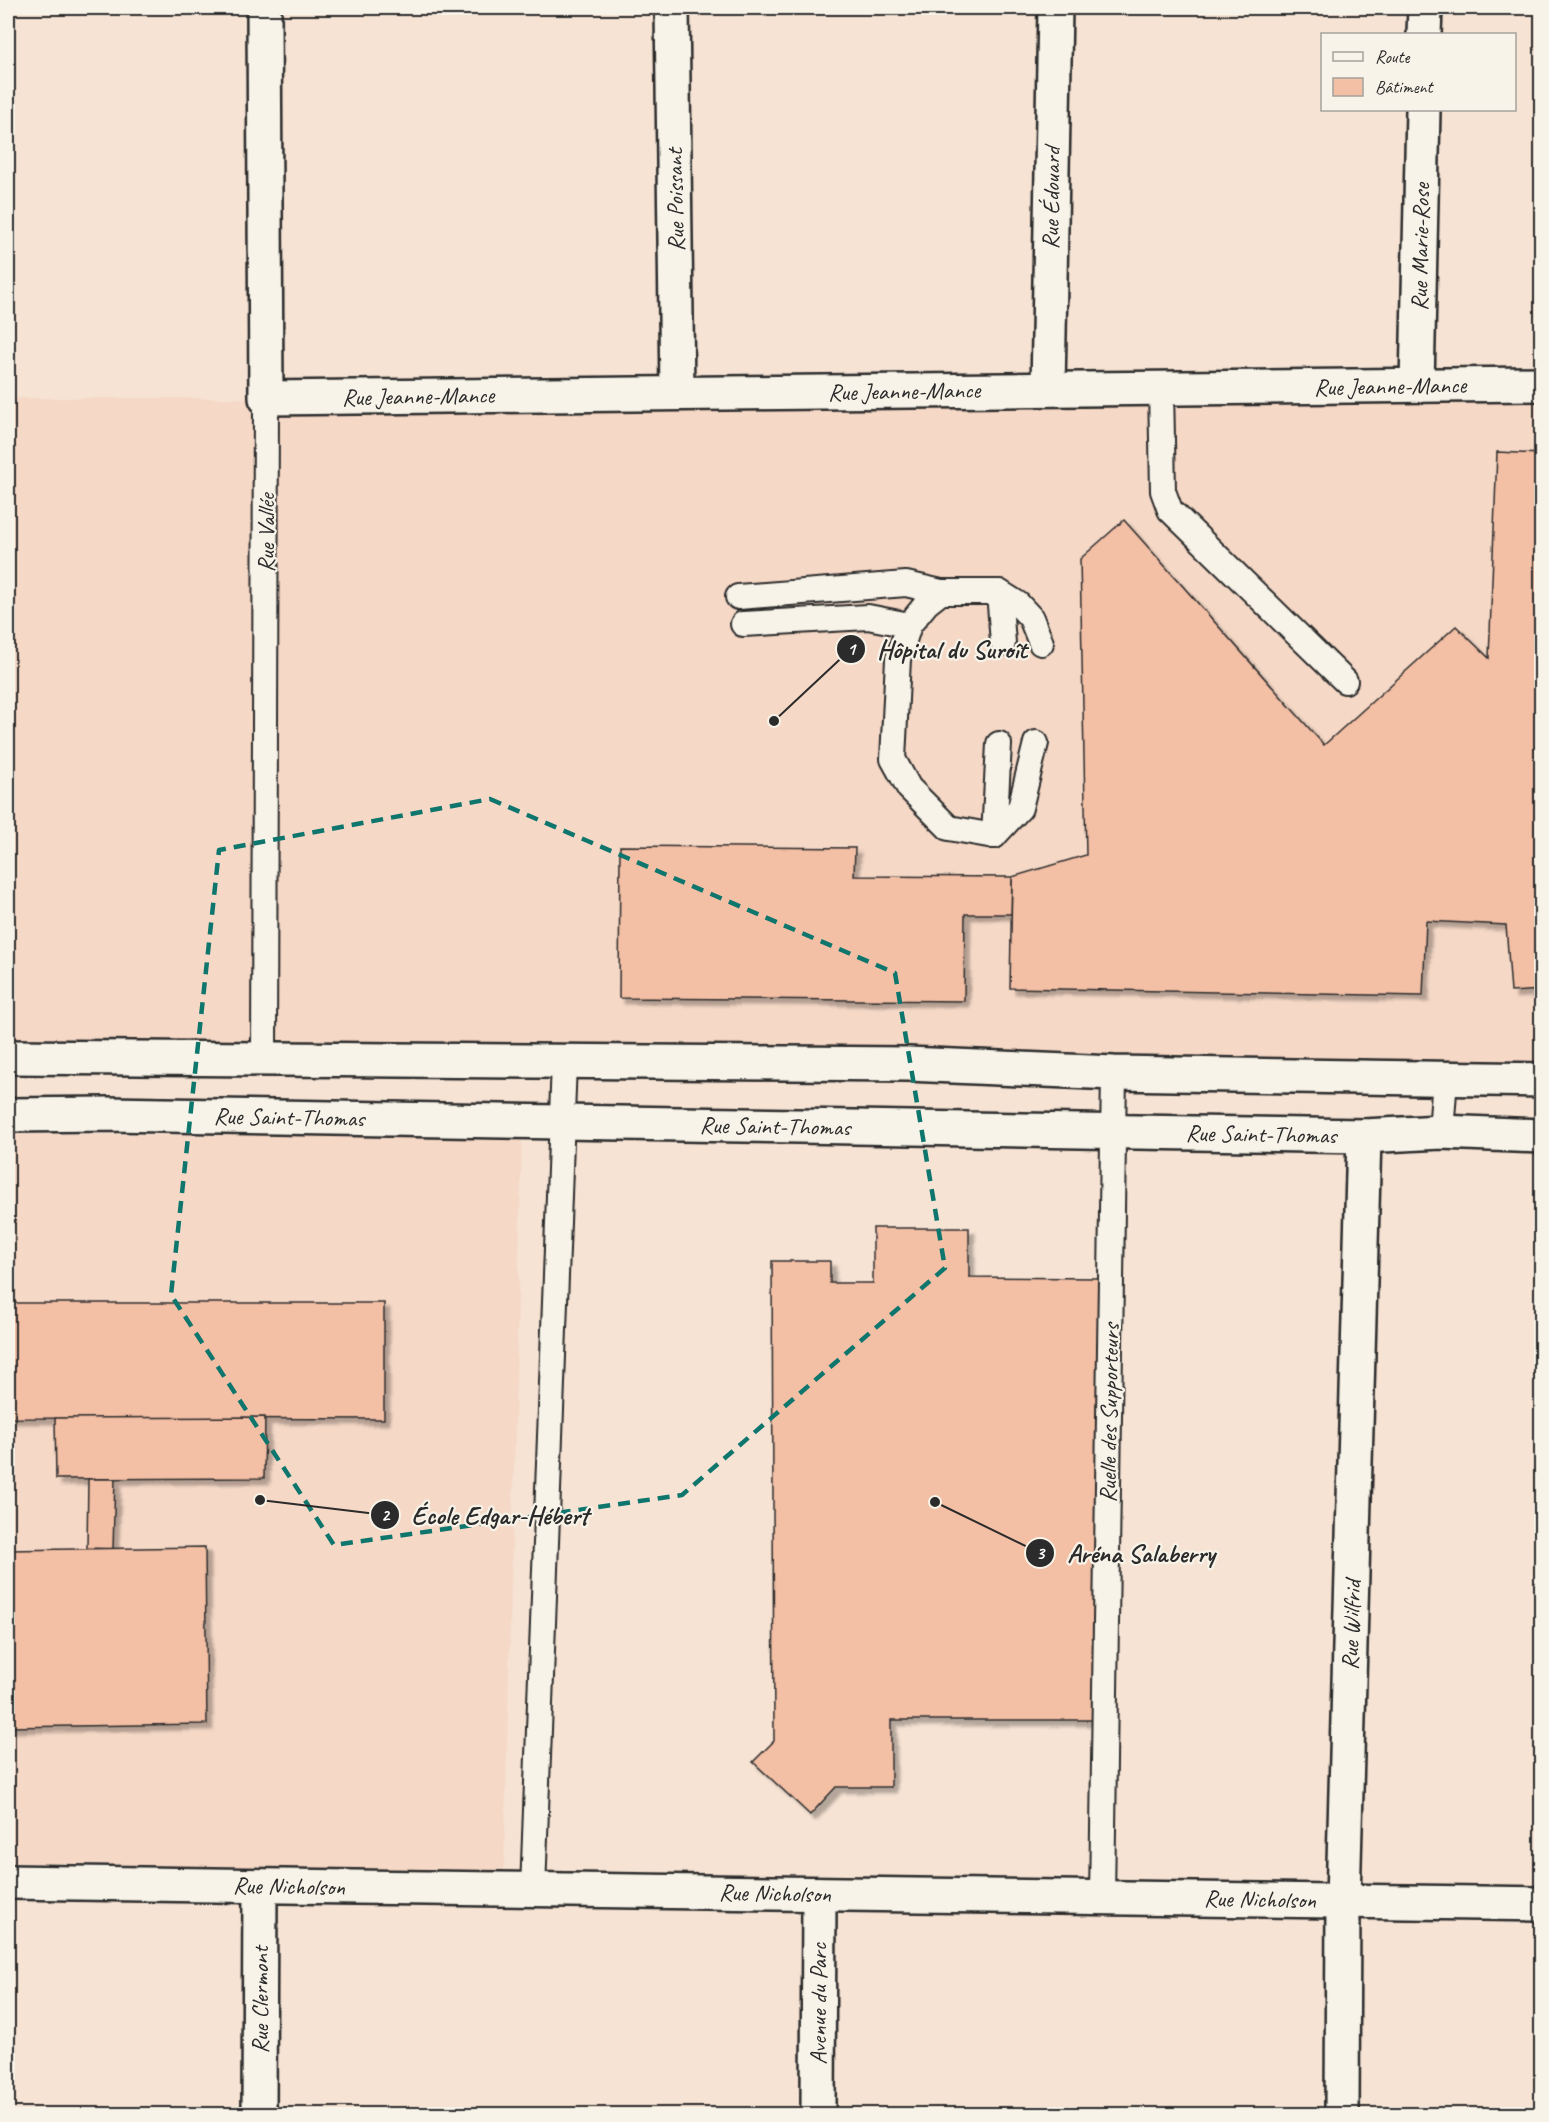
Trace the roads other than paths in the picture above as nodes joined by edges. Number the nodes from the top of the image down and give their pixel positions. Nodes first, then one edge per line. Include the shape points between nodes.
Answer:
1 (264, 8) edge
2 (672, 8) edge
3 (1055, 8) edge
4 (1425, 8) edge
5 (1424, 33) edge
6 (1423, 111) edge
7 (1542, 384) edge
8 (1417, 385) junction
9 (1161, 388) junction
10 (1048, 390) junction
11 (677, 393) junction
12 (266, 398) junction
13 (941, 592) junction
14 (999, 592) junction
15 (738, 597) dead end
16 (743, 624) dead end
17 (909, 625) junction
18 (1003, 643) dead end
19 (1041, 643) dead end
20 (1345, 681) dead end
21 (1036, 743) dead end
22 (999, 744) dead end
23 (994, 836) junction
24 (8, 1057) edge
25 (264, 1059) junction
26 (564, 1062) junction
27 (1114, 1073) junction
28 (1444, 1078) junction
29 (1542, 1080) edge
30 (8, 1115) edge
31 (562, 1124) junction
32 (1113, 1132) junction
33 (1441, 1132) junction
34 (1364, 1136) junction
35 (1542, 1136) edge
36 (8, 1882) edge
37 (260, 1886) junction
38 (533, 1890) junction
39 (819, 1894) junction
40 (1102, 1898) junction
41 (1343, 1900) junction
42 (1542, 1904) edge
43 (259, 2115) edge
44 (818, 2115) edge
45 (1342, 2115) edge

1 - 12 street, Rue Vallée
2 - 11 street, Rue Poissant
3 - 10 street, Rue Édouard
4 - 5 street
6 - 8 street, Rue Marie-Rose
7 - 8 street, Rue Jeanne-Mance
8 - 9 street, Rue Jeanne-Mance
9 - 10 street, Rue Jeanne-Mance
9 - 20 lane via 1163,491 1170,510
10 - 11 street, Rue Jeanne-Mance
11 - 12 street, Rue Jeanne-Mance
12 - 25 lane, Rue Vallée
13 - 14 lane
13 - 15 lane via 906,584
13 - 17 lane
14 - 18 lane
14 - 19 lane via 1031,618
16 - 17 lane via 868,617
17 - 23 lane via 898,659 893,759 909,788 949,828
21 - 23 lane via 1020,808
22 - 23 lane
24 - 25 street
25 - 26 street
26 - 27 street via 908,1064
26 - 31 lane
27 - 28 street
27 - 32 lane, Ruelle des Supporteurs
28 - 29 street
28 - 33 lane
30 - 31 street, Rue Saint-Thomas
31 - 32 street, Rue Saint-Thomas
31 - 38 lane
32 - 34 street, Rue Saint-Thomas
32 - 40 lane, Ruelle des Supporteurs
33 - 34 street, Rue Saint-Thomas
33 - 35 street, Rue Saint-Thomas
34 - 41 street, Rue Wilfrid
36 - 37 street, Rue Nicholson
37 - 38 street, Rue Nicholson
37 - 43 street, Rue Clermont
38 - 39 street, Rue Nicholson
39 - 40 street, Rue Nicholson
39 - 44 street, Avenue du Parc
40 - 41 street, Rue Nicholson
41 - 42 street, Rue Nicholson
41 - 45 street, Rue Wilfrid

